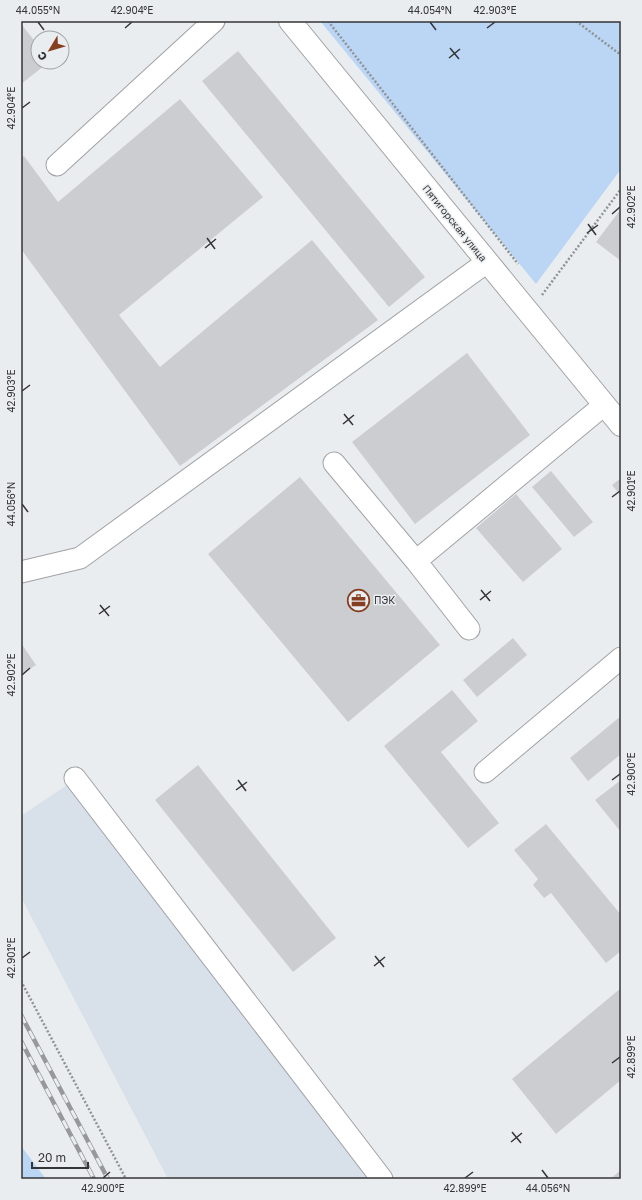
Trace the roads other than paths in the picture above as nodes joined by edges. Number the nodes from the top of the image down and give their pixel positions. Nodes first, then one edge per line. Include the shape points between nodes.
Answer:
1 (214, 21) edge
2 (290, 21) edge
3 (57, 165) dead end
4 (487, 262) junction
5 (604, 405) junction
6 (621, 425) edge
7 (334, 463) dead end
8 (416, 561) junction
9 (21, 572) edge
10 (469, 629) dead end
11 (621, 658) edge
12 (485, 772) dead end
13 (75, 778) dead end
14 (382, 1179) edge

1 - 3 street
2 - 4 main road, Пятигорская улица
4 - 5 main road, Пятигорская улица
4 - 9 street via 80,558
5 - 6 main road, Пятигорская улица
5 - 8 street
7 - 8 street
8 - 10 street
11 - 12 street
13 - 14 street

